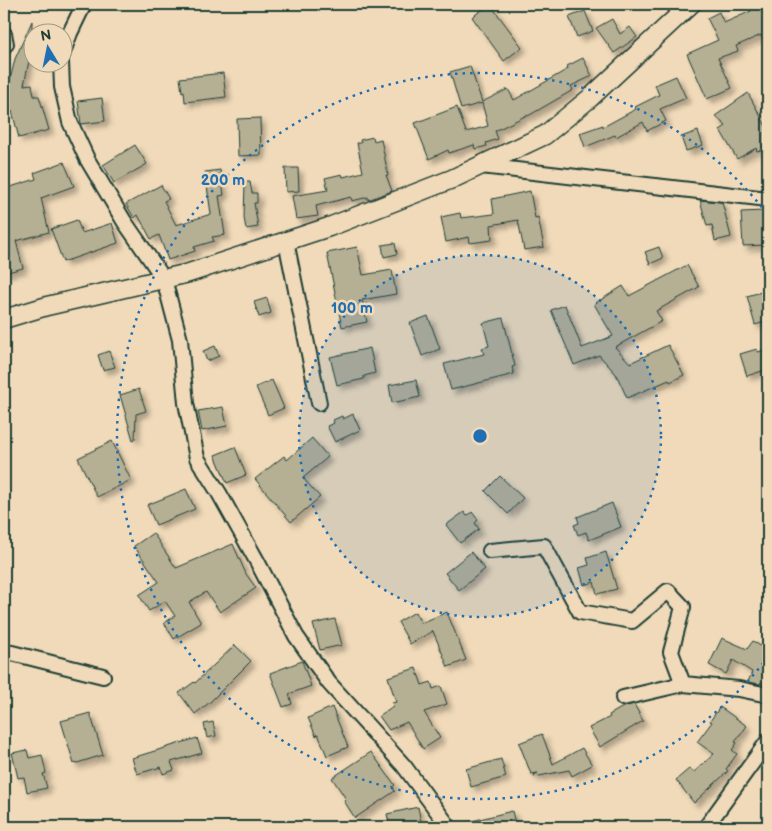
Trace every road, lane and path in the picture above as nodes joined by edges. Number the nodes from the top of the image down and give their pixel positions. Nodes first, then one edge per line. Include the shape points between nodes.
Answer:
1 (84, 4) edge
2 (691, 4) edge
3 (72, 29) edge
4 (61, 72) edge
5 (481, 166) junction
6 (768, 199) edge
7 (286, 241) junction
8 (164, 279) junction
9 (4, 319) edge
10 (319, 404) dead end
11 (490, 551) dead end
12 (4, 651) edge
13 (103, 676) dead end
14 (683, 684) junction
15 (768, 695) edge
16 (623, 698) dead end
17 (768, 741) edge
18 (449, 827) edge
19 (706, 827) edge

1 - 3 street
2 - 5 main road via 590,98 545,135
4 - 8 street via 70,122 87,158 124,221
5 - 6 street
5 - 7 main road via 452,180
7 - 8 main road
7 - 10 street
8 - 9 main road
8 - 18 street via 180,340 186,403 197,458 220,493 296,636 329,683 404,766
11 - 14 street via 544,546 580,612 632,622 668,591 683,607 671,652
12 - 13 street
14 - 15 street
14 - 16 street
17 - 19 street

